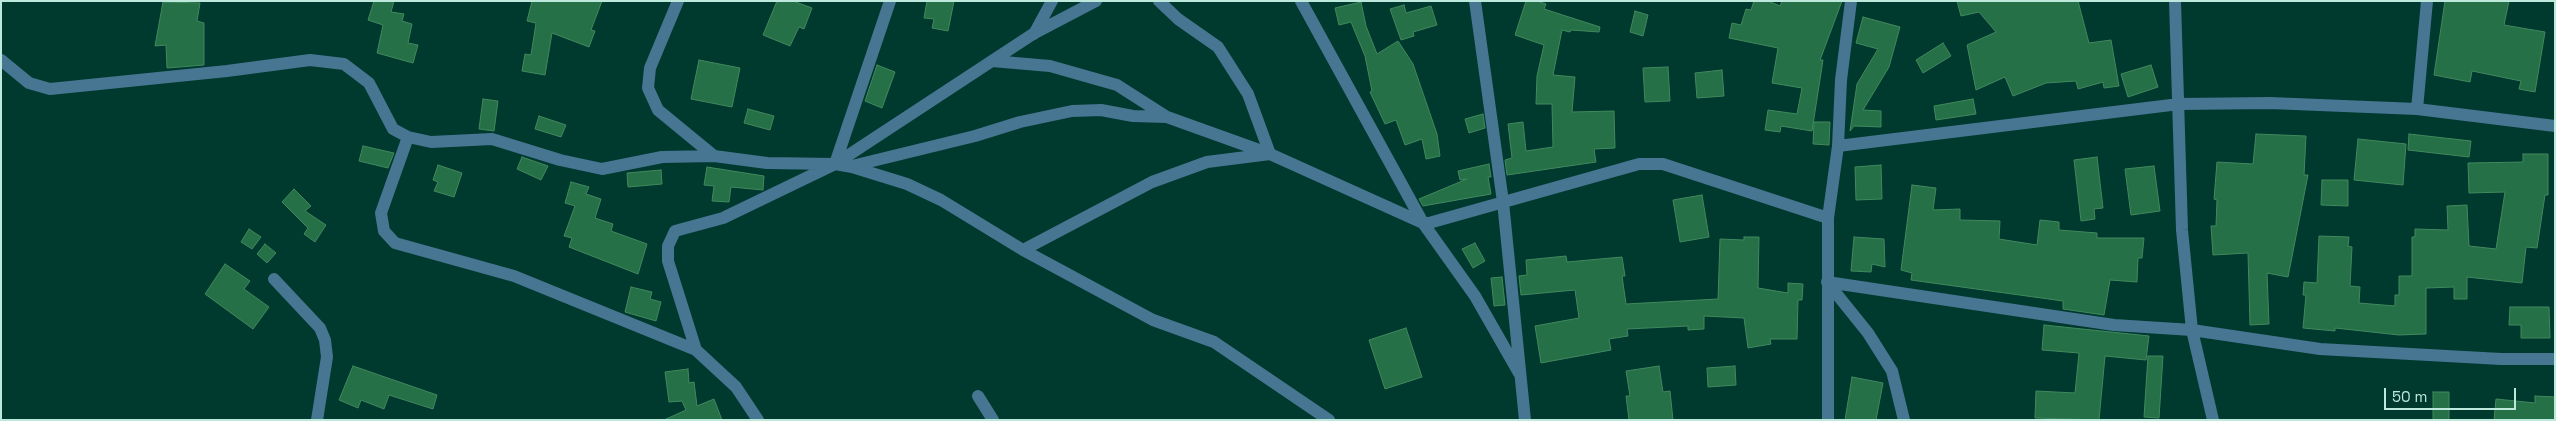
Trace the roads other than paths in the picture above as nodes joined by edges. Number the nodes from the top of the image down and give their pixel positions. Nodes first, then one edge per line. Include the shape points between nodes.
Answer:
1 (678, 1) edge
2 (890, 1) edge
3 (1052, 1) edge
4 (1096, 1) edge
5 (1159, 1) edge
6 (1301, 1) edge
7 (1476, 1) edge
8 (1851, 1) edge
9 (2175, 1) edge
10 (2427, 1) edge
11 (1033, 34) junction
12 (1, 60) edge
13 (992, 61) junction
14 (2179, 104) junction
15 (2417, 109) junction
16 (1167, 117) junction
17 (2555, 126) edge
18 (408, 137) junction
19 (1838, 146) junction
20 (1270, 154) junction
21 (714, 156) junction
22 (834, 164) junction
23 (852, 167) junction
24 (1503, 202) junction
25 (1828, 218) junction
26 (1423, 223) junction
27 (1023, 250) junction
28 (274, 279) dead end
29 (1827, 282) junction
30 (2192, 330) junction
31 (696, 350) junction
32 (2555, 359) edge
33 (1519, 373) junction
34 (978, 396) dead end
35 (317, 420) edge
36 (758, 420) edge
37 (993, 420) edge
38 (1329, 420) edge
39 (1525, 420) edge
40 (1828, 420) edge
41 (1904, 420) edge
42 (2213, 420) edge

1 - 21 street via 650,68 648,88 658,110
2 - 22 street
3 - 11 street
4 - 11 street
5 - 20 street via 1178,19 1218,47 1248,94
6 - 26 street
7 - 24 street
8 - 19 street via 1841,80
9 - 14 street
10 - 15 street
11 - 13 street
12 - 18 street via 28,83 50,89 310,60 344,64 369,83 393,129
13 - 16 street via 1050,66 1117,85
13 - 22 street
14 - 15 street via 2270,103
14 - 19 street
14 - 30 street via 2182,230
15 - 17 street
16 - 20 street
16 - 23 street via 1133,116 1101,110 1072,111
18 - 21 street via 432,142 492,139 602,169 662,157
18 - 31 street via 382,213 384,231 395,242 514,276
19 - 25 street
20 - 26 street
20 - 27 street via 1207,162 1152,182
21 - 22 street via 767,163
22 - 23 street
22 - 31 street via 724,218 675,231 668,246 668,261
23 - 27 street via 907,184 941,200
24 - 25 street via 1639,164 1663,164
24 - 26 street
24 - 33 street
25 - 29 street
26 - 33 street via 1475,296
27 - 38 street via 1153,320 1214,342
28 - 35 street via 320,328 328,349
29 - 30 street via 2114,325
29 - 40 street
29 - 41 street via 1868,333 1892,371
30 - 32 street via 2320,349 2424,356
30 - 42 street
31 - 36 street via 736,387
33 - 39 street
34 - 37 street

